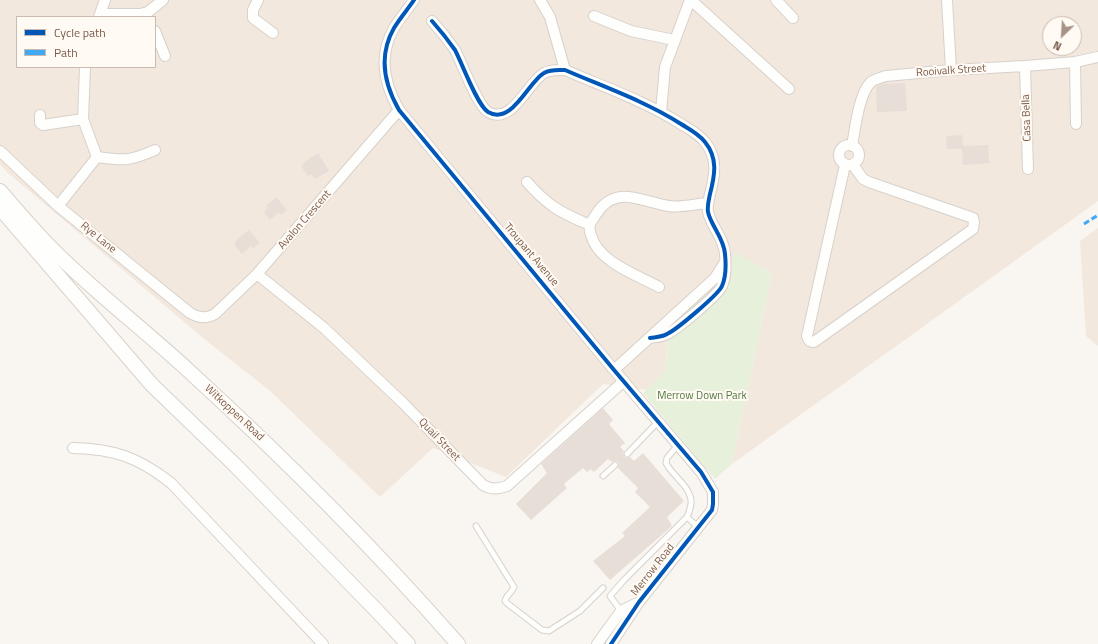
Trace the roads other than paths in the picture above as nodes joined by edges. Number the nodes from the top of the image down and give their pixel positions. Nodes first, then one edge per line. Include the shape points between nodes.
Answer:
1 (105, 0) edge
2 (163, 0) edge
3 (258, 0) edge
4 (414, 0) edge
5 (540, 0) edge
6 (691, 0) edge
7 (776, 0) edge
8 (947, 0) edge
9 (149, 14) edge
10 (99, 15) edge
11 (594, 16) dead end
12 (793, 18) dead end
13 (432, 21) dead end
14 (273, 33) dead end
15 (156, 34) edge
16 (674, 40) junction
17 (165, 56) dead end
18 (1098, 57) edge
19 (1075, 62) junction
20 (1026, 66) junction
21 (85, 68) edge
22 (565, 70) junction
23 (952, 70) junction
24 (790, 89) dead end
25 (399, 110) junction
26 (661, 112) junction
27 (40, 115) dead end
28 (84, 119) junction
29 (1076, 124) dead end
30 (852, 146) junction
31 (155, 150) dead end
32 (0, 152) edge
33 (97, 157) junction
34 (849, 165) junction
35 (1028, 169) dead end
36 (527, 182) dead end
37 (0, 191) edge
38 (708, 203) junction
39 (58, 206) junction
40 (0, 208) edge
41 (590, 224) junction
42 (258, 274) junction
43 (659, 287) dead end
44 (202, 318) joint
45 (614, 370) junction
46 (624, 381) junction
47 (658, 422) junction
48 (678, 445) junction
49 (73, 448) dead end
50 (627, 454) dead end
51 (615, 465) dead end
52 (603, 476) dead end
53 (712, 510) joint
54 (687, 517) junction
55 (476, 526) dead end
56 (698, 527) junction
57 (603, 588) dead end
58 (624, 614) junction
59 (323, 644) edge
60 (408, 644) edge
61 (458, 644) edge
62 (597, 644) edge
63 (611, 644) edge

1 - 10 street
2 - 9 street
3 - 14 street via 253,10 253,18
4 - 25 street, Troupant Avenue via 392,32 384,62 387,84
5 - 22 street via 550,17
6 - 16 street
6 - 24 street
7 - 12 street
8 - 23 street
9 - 10 street
11 - 16 street via 631,31
13 - 22 street via 455,50 484,108 490,113 507,113 540,76 551,70
15 - 17 street
16 - 26 street via 664,71
18 - 19 street, Rooivalk Street
19 - 20 street, Rooivalk Street
19 - 29 street
20 - 23 street, Rooivalk Street
20 - 35 street, Casa Bella
21 - 28 street
22 - 26 street
23 - 30 street, Rooivalk Street via 875,79 863,94
25 - 42 street, Avalon Crescent
25 - 45 street, Troupant Avenue
26 - 38 street via 697,135 711,150 715,173
27 - 28 street via 40,123 43,125
28 - 33 street
30 - 34 street via 860,155 857,162
30 - 34 street via 846,146 840,152 840,158
31 - 33 street via 127,160
32 - 39 street, Rye Lane
33 - 39 street
34 - 34 street via 869,182 973,218 974,226 812,342 807,336
36 - 41 street via 553,208
37 - 61 main road, Witkoppen Road via 55,252 189,370 259,436 351,528
38 - 41 street via 670,206 621,197 604,205
38 - 45 street via 708,211 725,254 726,272 721,288 674,330 666,335 650,338
39 - 44 street, Rye Lane via 190,313
40 - 60 main road via 152,385 236,466
41 - 43 street via 592,239 602,254 617,265
42 - 44 street, Avalon Crescent via 215,314
42 - 46 street, Quail Street via 324,328 487,487 507,486
45 - 46 street, Troupant Avenue
46 - 47 street, Troupant Avenue
47 - 48 street, Troupant Avenue
47 - 50 lane
48 - 53 street, Troupant Avenue via 709,484 713,492
48 - 54 lane via 666,463 689,493 691,506
49 - 59 street via 96,448 118,453 153,469 171,483
51 - 52 lane
53 - 56 street, Merrow Road
54 - 56 lane
54 - 58 lane via 610,596
55 - 57 lane via 514,587 505,601 542,630 549,631 580,611
56 - 58 street, Merrow Road via 639,602
58 - 62 street, Merrow Road
58 - 63 street

